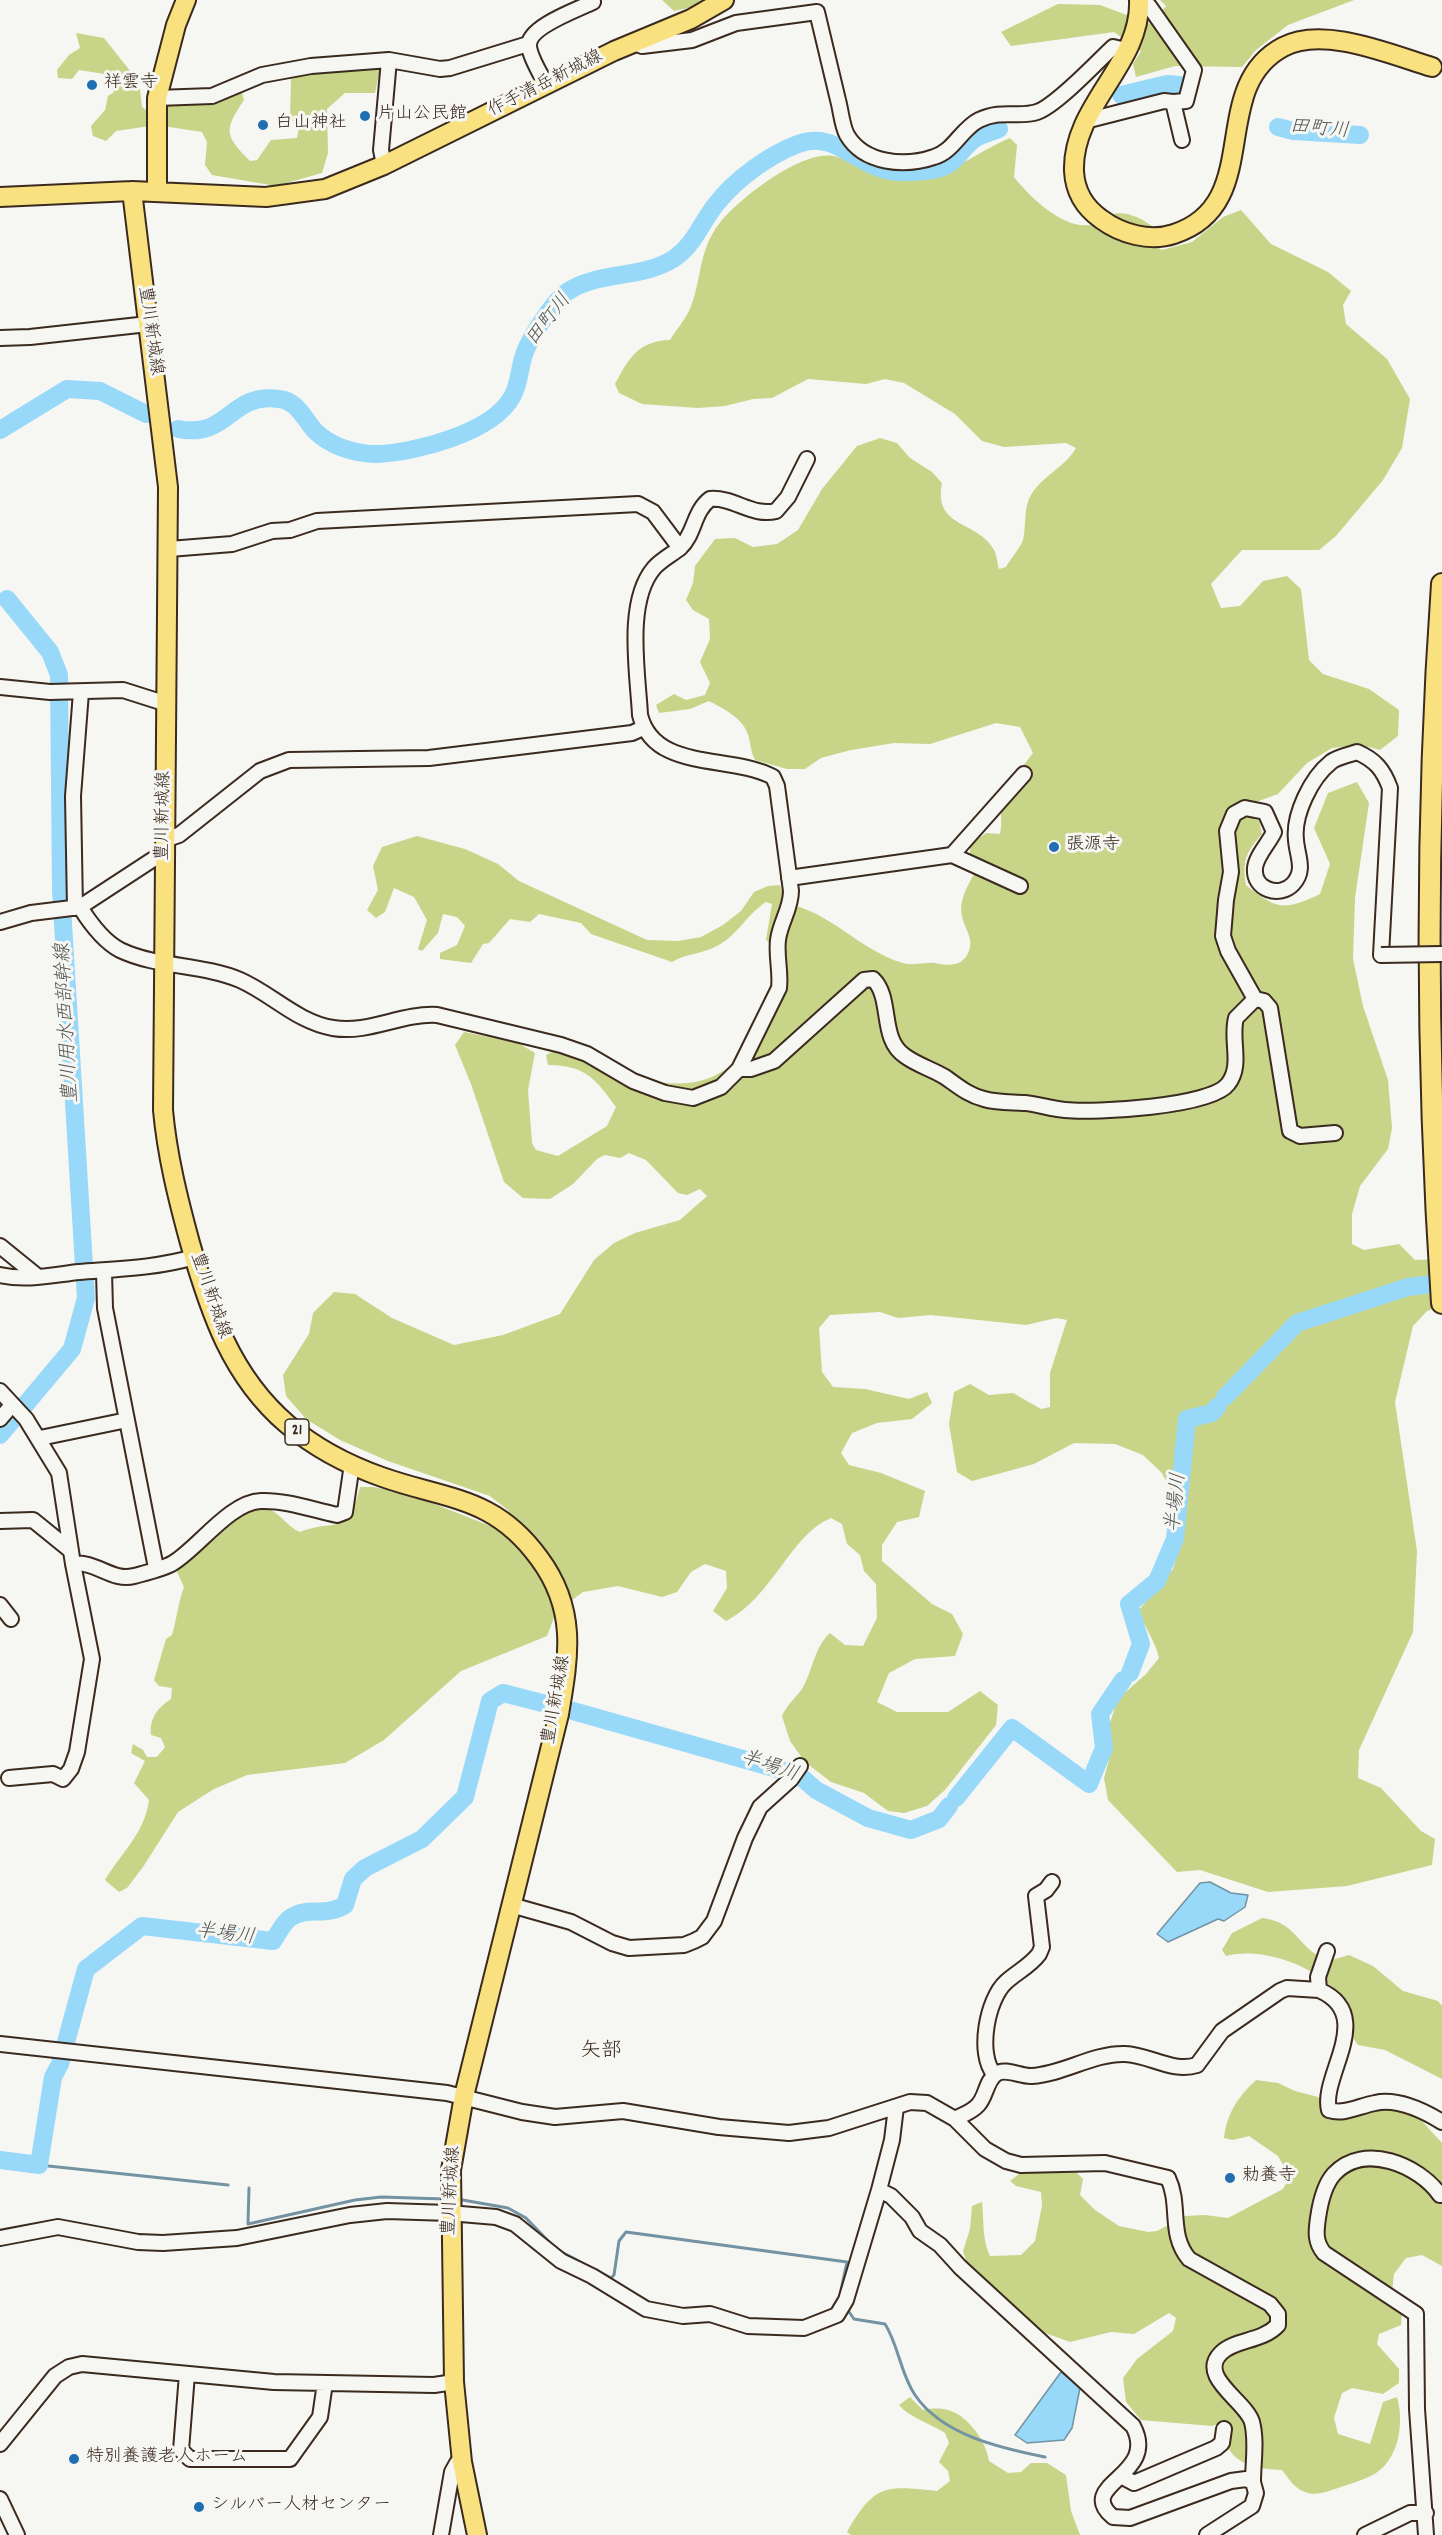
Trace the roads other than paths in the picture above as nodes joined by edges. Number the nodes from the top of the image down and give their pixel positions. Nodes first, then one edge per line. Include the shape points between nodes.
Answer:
1 (186, 0) edge
2 (724, 0) edge
3 (593, 2) dead end
4 (1139, 2) edge
5 (634, 42) junction
6 (528, 44) junction
7 (1126, 50) junction
8 (388, 60) junction
9 (1432, 67) dead end
10 (546, 85) junction
11 (157, 98) junction
12 (1173, 102) junction
13 (1087, 116) junction
14 (1182, 140) dead end
15 (384, 165) junction
16 (132, 191) junction
17 (158, 192) junction
18 (0, 196) edge
19 (148, 324) junction
20 (0, 338) edge
21 (807, 459) dead end
22 (680, 548) junction
23 (169, 549) junction
24 (1442, 584) edge
25 (0, 687) edge
26 (77, 692) junction
27 (167, 704) junction
28 (643, 728) junction
29 (1024, 774) dead end
30 (164, 848) junction
31 (952, 855) junction
32 (789, 878) junction
33 (1020, 886) dead end
34 (76, 908) junction
35 (0, 922) edge
36 (1442, 954) edge
37 (163, 962) junction
38 (1255, 999) junction
39 (739, 1069) junction
40 (1335, 1133) dead end
41 (0, 1246) edge
42 (194, 1257) junction
43 (100, 1272) junction
44 (0, 1275) edge
45 (37, 1276) junction
46 (1442, 1303) edge
47 (0, 1391) edge
48 (13, 1406) junction
49 (0, 1419) edge
50 (127, 1420) junction
51 (40, 1438) junction
52 (352, 1464) junction
53 (0, 1521) edge
54 (72, 1557) junction
55 (156, 1568) junction
56 (0, 1605) edge
57 (11, 1619) dead end
58 (800, 1767) dead end
59 (9, 1778) dead end
60 (1052, 1882) dead end
61 (511, 1905) junction
62 (1328, 1952) dead end
63 (1320, 1990) junction
64 (0, 2044) edge
65 (994, 2074) junction
66 (464, 2096) junction
67 (896, 2107) junction
68 (955, 2119) junction
69 (1442, 2122) edge
70 (879, 2190) junction
71 (1440, 2195) dead end
72 (449, 2213) junction
73 (0, 2238) edge
74 (187, 2374) junction
75 (454, 2382) junction
76 (325, 2383) junction
77 (1224, 2428) dead end
78 (0, 2445) edge
79 (462, 2462) junction
80 (1121, 2476) junction
81 (1253, 2482) junction
82 (0, 2499) edge
83 (1426, 2513) junction
84 (17, 2535) edge
85 (441, 2535) edge
86 (477, 2535) edge
87 (1207, 2535) edge
88 (1365, 2535) edge
89 (1426, 2535) edge

1 - 11 main road
2 - 5 main road, 作手清岳新城線 via 691,19
3 - 6 street via 535,31
4 - 7 main road
4 - 12 street via 1149,6 1194,70 1186,101
5 - 7 street via 642,46 692,40 722,26 817,12 846,134 861,151 888,161 934,157 947,150 978,120 1002,112 1037,112 1113,47
5 - 10 main road, 作手清岳新城線
6 - 8 street via 440,69
6 - 10 street
7 - 13 main road
8 - 11 street via 284,69 212,96
8 - 15 street via 381,150
9 - 13 main road via 1329,40 1305,39 1283,46 1252,76 1243,96 1232,168 1210,213 1190,229 1165,237 1138,236 1110,226 1089,211 1075,188 1074,162 1077,140
10 - 15 main road, 作手清岳新城線
11 - 17 main road
12 - 13 street via 1093,119
12 - 14 street
15 - 17 main road, 作手清岳新城線 via 325,189 298,194 234,197
16 - 17 main road
16 - 18 main road
16 - 19 main road, 豊川新城線 / 21
19 - 20 street
19 - 23 main road, 豊川新城線 / 21 via 165,444
21 - 22 street via 788,497 776,511 757,512 723,498 711,499 696,515 687,541
22 - 23 street via 653,512 638,504 317,521 232,544
22 - 28 street via 649,575 636,616
23 - 27 main road, 豊川新城線 / 21
24 - 46 highway via 1431,886
25 - 26 street
26 - 27 street via 123,690
26 - 34 street via 73,796
27 - 30 main road, 豊川新城線 / 21
28 - 30 street via 632,733 429,758 289,760 260,771
28 - 32 street via 673,753 773,777
29 - 31 street
30 - 34 street via 156,858
30 - 37 main road, 豊川新城線 / 21
31 - 32 street
31 - 33 street
32 - 39 street via 791,902 777,943 778,988
34 - 35 street via 31,913
34 - 37 street via 104,939 119,949
36 - 38 street, bridge via 1381,955 1390,788 1384,772 1372,759 1357,752 1332,761 1306,796 1296,839 1301,864 1299,878 1288,889 1264,889 1256,878 1258,859 1274,832 1265,812 1245,808 1234,814 1230,822 1227,831 1231,872 1223,936
37 - 39 street via 239,980 279,1005 331,1028 351,1030 422,1014 437,1015 561,1044 665,1093 693,1098 721,1087
37 - 42 main road, 豊川新城線 / 21 via 161,1072 165,1133
38 - 39 street via 1236,1018 1235,1071 1228,1084 1216,1094 1168,1104 1066,1110 967,1094 903,1055 894,1044 881,986 873,979 864,980 774,1061
38 - 40 street via 1270,1008 1290,1131 1300,1136
41 - 45 street
42 - 43 street
42 - 52 main road, 豊川新城線 / 21 via 221,1337 248,1382 288,1425
43 - 45 street
43 - 50 street
44 - 45 street via 20,1280
47 - 48 street
48 - 49 street
48 - 51 street
50 - 51 street
50 - 55 street
51 - 54 street via 59,1473
52 - 55 street via 345,1512 337,1515 260,1501 247,1504 233,1511 172,1564
52 - 61 main road, 豊川新城線 / 21 via 495,1514 530,1545 552,1574 563,1602 569,1632 567,1666
53 - 54 street via 33,1520
54 - 55 street via 113,1575 132,1577
54 - 59 street via 92,1659 77,1752 63,1779 53,1774
56 - 57 street
58 - 61 street via 760,1807 714,1921 694,1941 629,1948 571,1922
60 - 65 street via 1036,1896 1042,1947 1039,1954 998,1991 986,2030 984,2054
61 - 66 main road, 豊川新城線 / 21
62 - 63 street via 1318,1977
63 - 65 street via 1280,1991 1222,2031 1197,2065 1191,2067 1126,2054 1042,2075 1000,2071
63 - 69 street via 1335,2000 1343,2017 1345,2035 1326,2101 1329,2110 1338,2113 1392,2101
64 - 66 street
65 - 68 street via 980,2104
66 - 67 street via 555,2117 623,2111 719,2127 789,2133 829,2128
66 - 72 main road, 豊川新城線 / 21 via 451,2170
67 - 68 street via 910,2102 927,2103
67 - 70 street
68 - 81 street via 985,2149 1006,2161 1021,2165 1105,2163 1168,2178 1177,2241 1183,2252 1270,2304 1278,2314 1278,2325 1269,2334 1227,2349 1215,2364 1221,2386 1243,2405 1251,2419
70 - 72 street via 843,2305 837,2315 804,2328 748,2326 710,2314 683,2316 646,2309 561,2261 514,2224 496,2217
70 - 80 street via 891,2196 920,2231 940,2245 960,2268 1130,2422 1138,2437 1138,2451 1135,2461
71 - 83 street via 1427,2179 1390,2161 1370,2159 1351,2163 1334,2174 1327,2185 1316,2234 1324,2253 1416,2314 1417,2409
72 - 73 street via 351,2214 237,2238 163,2243 58,2227
72 - 75 main road, 豊川新城線 / 21
74 - 76 street
74 - 76 street via 181,2450 190,2459 290,2459 320,2417
74 - 78 street via 82,2364 69,2367 55,2376
75 - 76 street
75 - 79 main road, 豊川新城線 / 21
77 - 80 street via 1222,2444 1216,2448 1134,2483
79 - 85 street via 452,2472
79 - 86 main road, 豊川新城線 / 21
80 - 81 street via 1108,2485 1102,2497 1105,2509 1118,2519 1231,2481
81 - 87 street via 1256,2493 1252,2506
82 - 84 street
83 - 88 street via 1410,2513
83 - 89 street

